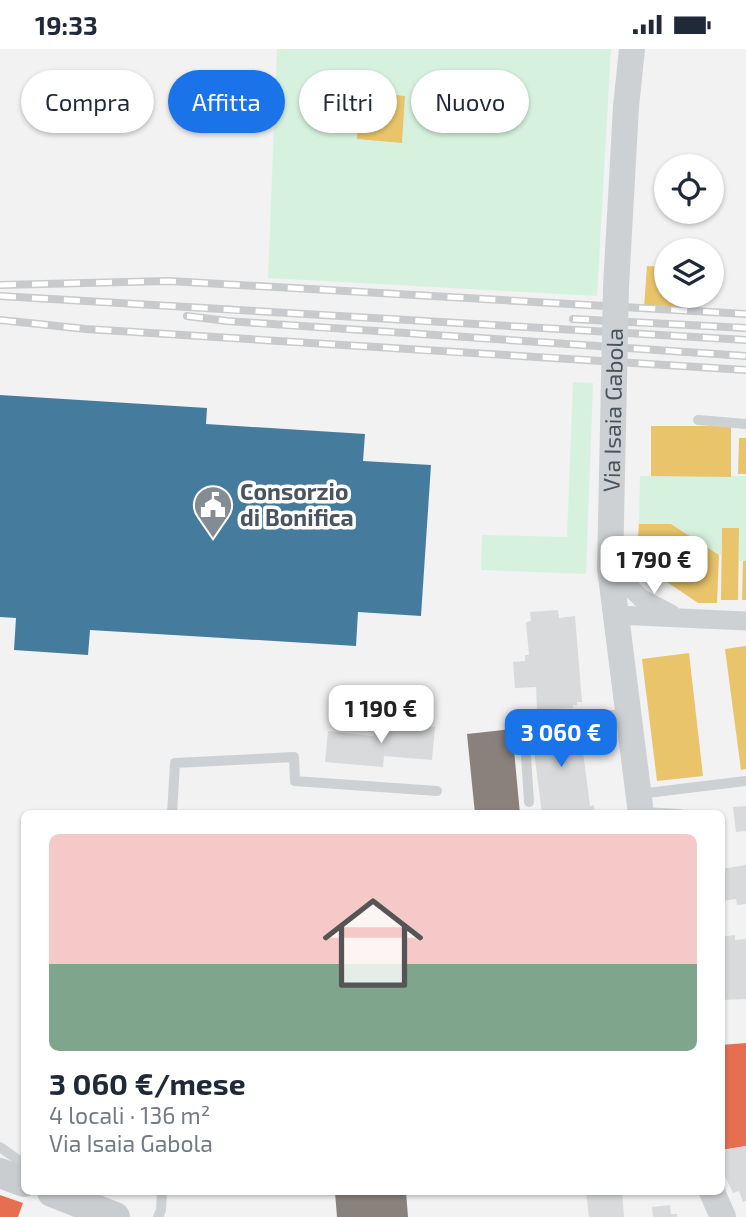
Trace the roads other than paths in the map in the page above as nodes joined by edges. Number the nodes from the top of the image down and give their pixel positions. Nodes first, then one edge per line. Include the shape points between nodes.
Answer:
1 (632, 49) edge
2 (698, 420) dead end
3 (746, 424) edge
4 (610, 568) junction
5 (616, 615) junction
6 (689, 618) junction
7 (746, 621) edge
8 (629, 714) junction
9 (746, 782) edge
10 (437, 791) dead end
11 (529, 802) dead end
12 (640, 807) edge
13 (172, 810) edge
14 (0, 1147) edge
15 (17, 1178) edge
16 (162, 1195) edge
17 (713, 1195) edge
18 (70, 1199) edge
19 (115, 1217) edge
20 (158, 1217) edge
21 (723, 1217) edge

1 - 4 street, Via Isaia Gabola, bridge via 616,287
2 - 3 lane
4 - 5 street, Via Isaia Gabola
4 - 6 street via 642,599 668,614
5 - 6 street
5 - 8 street, Via Isaia Gabola
6 - 7 street
8 - 11 lane via 524,725
8 - 12 street, Via Isaia Gabola
9 - 12 lane
10 - 13 lane via 295,781 294,757 174,763
14 - 15 lane
16 - 20 lane
17 - 21 street
18 - 19 main road

